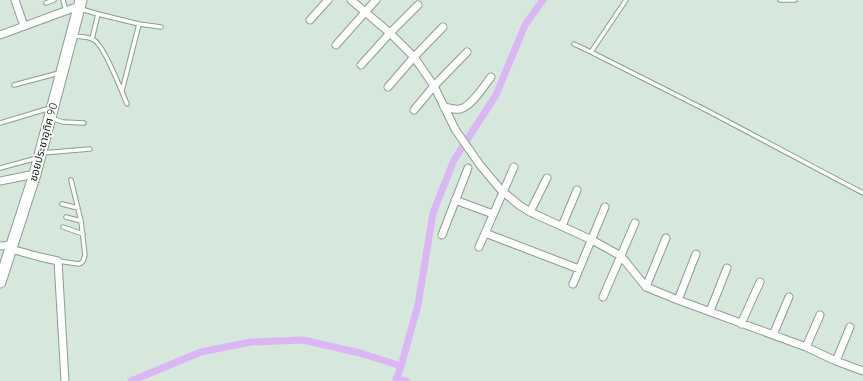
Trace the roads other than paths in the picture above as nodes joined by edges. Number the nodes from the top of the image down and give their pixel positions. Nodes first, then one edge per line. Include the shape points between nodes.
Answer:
1 (15, 0) edge
2 (54, 0) edge
3 (63, 0) edge
4 (328, 0) edge
5 (351, 0) edge
6 (376, 0) edge
7 (626, 0) edge
8 (780, 0) edge
9 (795, 0) edge
10 (46, 3) dead end
11 (80, 5) edge
12 (418, 5) dead end
13 (66, 11) junction
14 (365, 12) junction
15 (98, 14) junction
16 (310, 20) dead end
17 (139, 24) junction
18 (24, 26) junction
19 (161, 27) dead end
20 (443, 27) dead end
21 (390, 33) junction
22 (0, 34) edge
23 (72, 36) junction
24 (92, 39) junction
25 (574, 44) dead end
26 (336, 45) dead end
27 (467, 52) dead end
28 (591, 52) junction
29 (414, 57) junction
30 (361, 65) dead end
31 (62, 72) junction
32 (491, 77) dead end
33 (14, 84) dead end
34 (434, 86) junction
35 (388, 87) dead end
36 (122, 92) junction
37 (127, 104) dead end
38 (444, 107) junction
39 (414, 110) dead end
40 (52, 113) junction
41 (0, 123) edge
42 (84, 123) dead end
43 (90, 149) dead end
44 (40, 155) junction
45 (514, 166) dead end
46 (0, 168) edge
47 (468, 168) dead end
48 (35, 174) junction
49 (547, 178) dead end
50 (71, 180) dead end
51 (0, 182) edge
52 (577, 190) dead end
53 (503, 191) junction
54 (863, 193) edge
55 (455, 200) junction
56 (62, 204) dead end
57 (605, 207) dead end
58 (78, 208) junction
59 (530, 212) junction
60 (493, 214) junction
61 (66, 217) dead end
62 (81, 221) junction
63 (635, 223) dead end
64 (562, 226) junction
65 (63, 227) dead end
66 (485, 233) junction
67 (83, 234) junction
68 (442, 235) dead end
69 (666, 238) dead end
70 (592, 240) junction
71 (8, 246) edge
72 (478, 247) dead end
73 (696, 254) dead end
74 (621, 256) junction
75 (58, 261) junction
76 (580, 268) junction
77 (727, 268) dead end
78 (0, 282) edge
79 (760, 282) dead end
80 (573, 284) dead end
81 (646, 287) junction
82 (603, 297) dead end
83 (789, 298) dead end
84 (678, 300) junction
85 (710, 312) junction
86 (820, 315) dead end
87 (741, 324) junction
88 (850, 327) dead end
89 (773, 335) junction
90 (806, 347) junction
91 (836, 361) junction
92 (863, 371) edge
93 (65, 381) edge

1 - 18 street
2 - 10 lane
3 - 13 lane
4 - 16 street
5 - 14 street
6 - 14 street
7 - 28 lane
8 - 9 lane
11 - 13 street
11 - 15 lane
11 - 23 street, ซอยประชาอุทิศ 90
12 - 21 street
13 - 18 street
14 - 21 street
14 - 26 street
15 - 17 lane
15 - 24 lane
17 - 19 lane
17 - 36 lane
18 - 22 street
20 - 29 street
21 - 29 street
21 - 30 street
23 - 24 lane
23 - 31 street, ซอยประชาอุทิศ 90
24 - 36 lane via 101,46
25 - 28 lane
27 - 34 street
28 - 54 lane
29 - 34 street
29 - 35 street
31 - 33 lane
31 - 40 street, ซอยประชาอุทิศ 90
32 - 38 street via 462,109
34 - 38 street
34 - 39 street
36 - 37 lane
38 - 53 street via 455,129 480,165
40 - 41 lane
40 - 42 lane via 63,122
40 - 44 street, ซอยประชาอุทิศ 90
43 - 44 lane
44 - 46 lane
44 - 48 street, ซอยประชาอุทิศ 90
45 - 53 street
47 - 55 street
48 - 51 street
48 - 71 street, ซอยประชาอุทิศ 90
49 - 59 street
50 - 58 lane
52 - 64 street
53 - 59 street
53 - 60 street
55 - 60 street
55 - 68 street
56 - 58 lane
57 - 70 street
58 - 62 lane
59 - 64 street
60 - 66 street
61 - 62 lane
62 - 67 lane
63 - 74 street
64 - 70 street
65 - 67 lane
66 - 72 street
66 - 76 street
67 - 75 lane via 85,255 82,263
69 - 81 street
70 - 74 street
70 - 76 street
71 - 75 street
71 - 78 street, ซอยประชาอุทิศ 90
73 - 84 street
74 - 81 street
74 - 82 street
75 - 93 street
76 - 80 street
77 - 85 street
79 - 87 street
81 - 84 street
83 - 89 street
84 - 85 street
85 - 87 street
86 - 90 street
87 - 89 street
88 - 91 street
89 - 90 street
90 - 91 street
91 - 92 street

